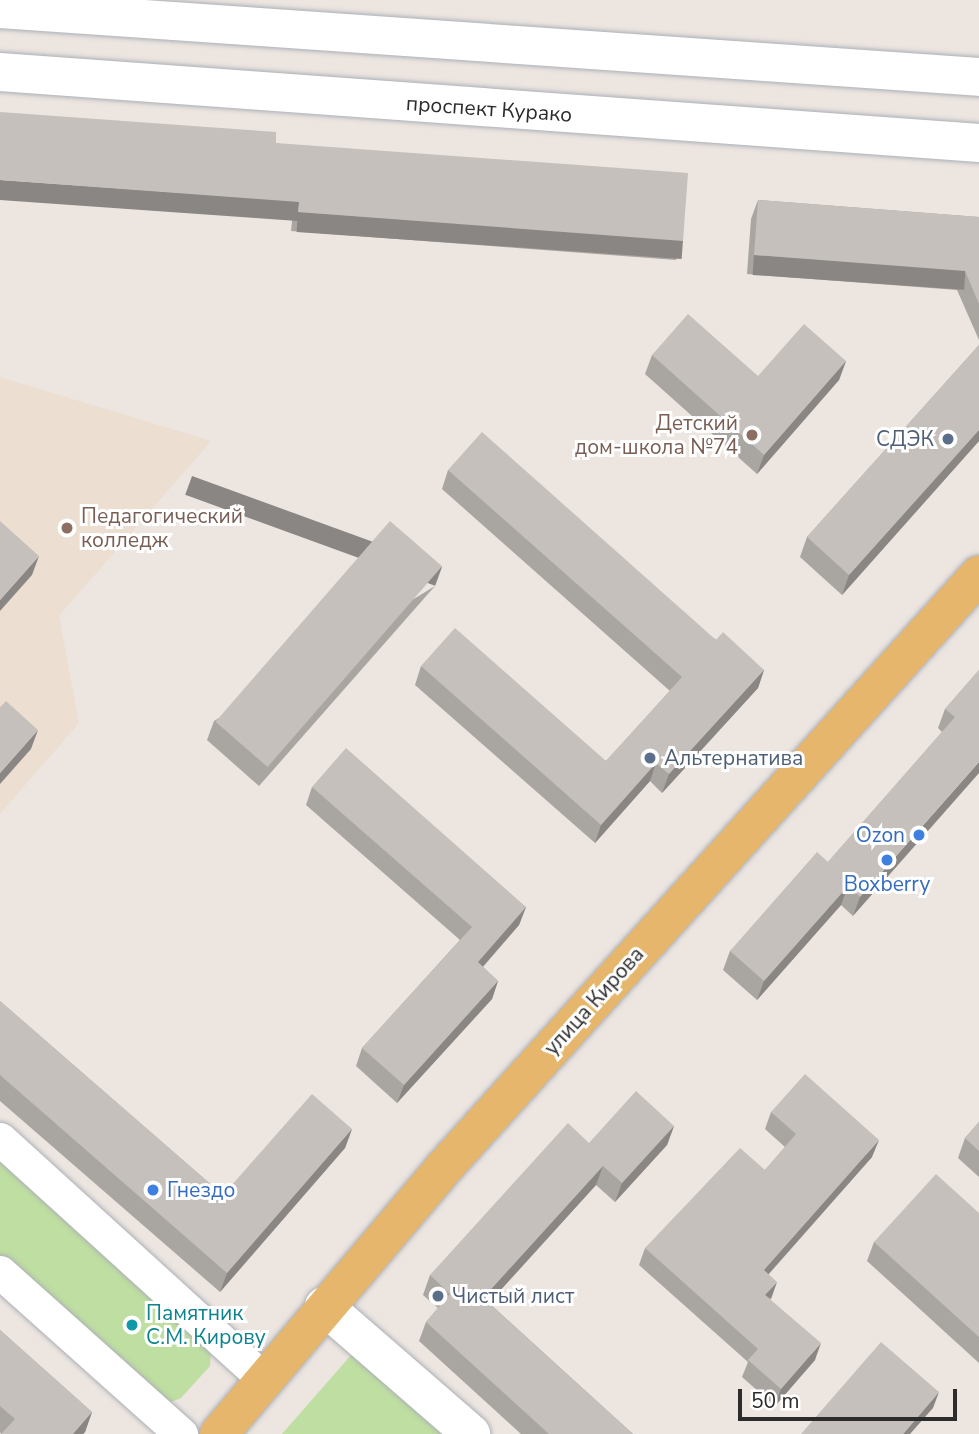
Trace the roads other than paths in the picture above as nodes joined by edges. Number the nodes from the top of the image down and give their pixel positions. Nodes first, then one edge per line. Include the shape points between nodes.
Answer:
1 (0, 9) edge
2 (0, 72) edge
3 (979, 77) edge
4 (979, 143) edge
5 (979, 575) edge
6 (0, 1139) edge
7 (0, 1272) edge
8 (324, 1306) junction
9 (263, 1378) junction
10 (181, 1434) edge
11 (219, 1434) edge
12 (471, 1434) edge

1 - 3 main road
2 - 4 main road, проспект Курако
5 - 8 main road, улица Кирова
6 - 9 street
7 - 10 street
8 - 9 main road, улица Кирова
8 - 12 main road
9 - 11 main road, улица Кирова

